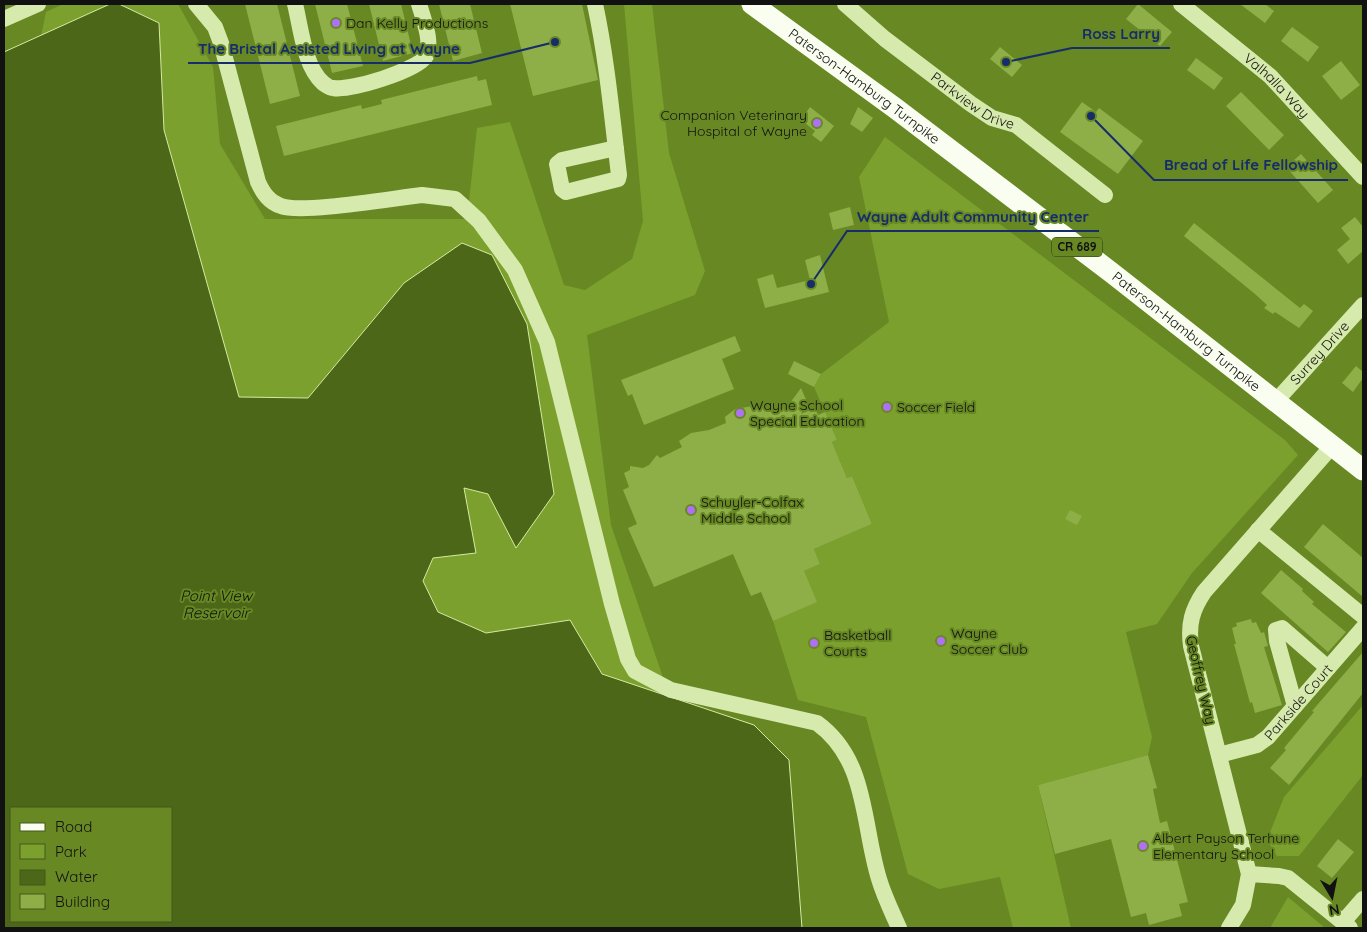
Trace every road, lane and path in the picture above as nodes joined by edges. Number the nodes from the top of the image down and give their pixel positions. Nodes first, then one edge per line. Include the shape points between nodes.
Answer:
1 (38, 4) edge
2 (196, 4) edge
3 (295, 4) edge
4 (419, 4) edge
5 (595, 4) edge
6 (845, 4) edge
7 (1181, 4) edge
8 (763, 6) edge
9 (4, 19) edge
10 (616, 148) dead end
11 (1363, 177) edge
12 (1105, 195) dead end
13 (1363, 305) edge
14 (1276, 401) junction
15 (1333, 445) junction
16 (1363, 470) edge
17 (1258, 530) junction
18 (1363, 616) edge
19 (1363, 628) edge
20 (1328, 668) junction
21 (1295, 706) junction
22 (1219, 755) junction
23 (1249, 874) junction
24 (1363, 898) edge
25 (1347, 925) edge
26 (899, 928) edge
27 (1229, 928) edge

1 - 9 street
2 - 26 street via 214,27 220,42 258,182 271,201 281,207 308,208 422,195 455,199 498,245 514,270 547,342 612,604 628,659 635,671 671,690 817,723 830,733 843,749 863,798 878,879
3 - 4 street via 314,72 331,88 340,89 389,77 420,64 428,47
5 - 10 street via 606,59
6 - 12 street, Parkview Drive via 885,39 971,104 992,118 1016,126
7 - 11 street, Valhalla Way via 1270,76
8 - 14 main road, Paterson-Hamburg Turnpike / CR 689
13 - 14 street, Surrey Drive
14 - 15 main road, Paterson-Hamburg Turnpike / CR 689
15 - 16 main road, Paterson-Hamburg Turnpike / CR 689
15 - 17 street, Geoffrey Way
17 - 18 street
17 - 22 street, Geoffrey Way via 1204,592 1190,620 1190,646
19 - 20 street, Parkside Court
20 - 21 street, Parkside Court
20 - 21 street via 1282,628 1276,630
21 - 22 street, Parkside Court via 1257,746
22 - 23 street, Geoffrey Way
23 - 25 street via 1288,878
23 - 27 street, Geoffrey Way via 1243,905
24 - 25 street

